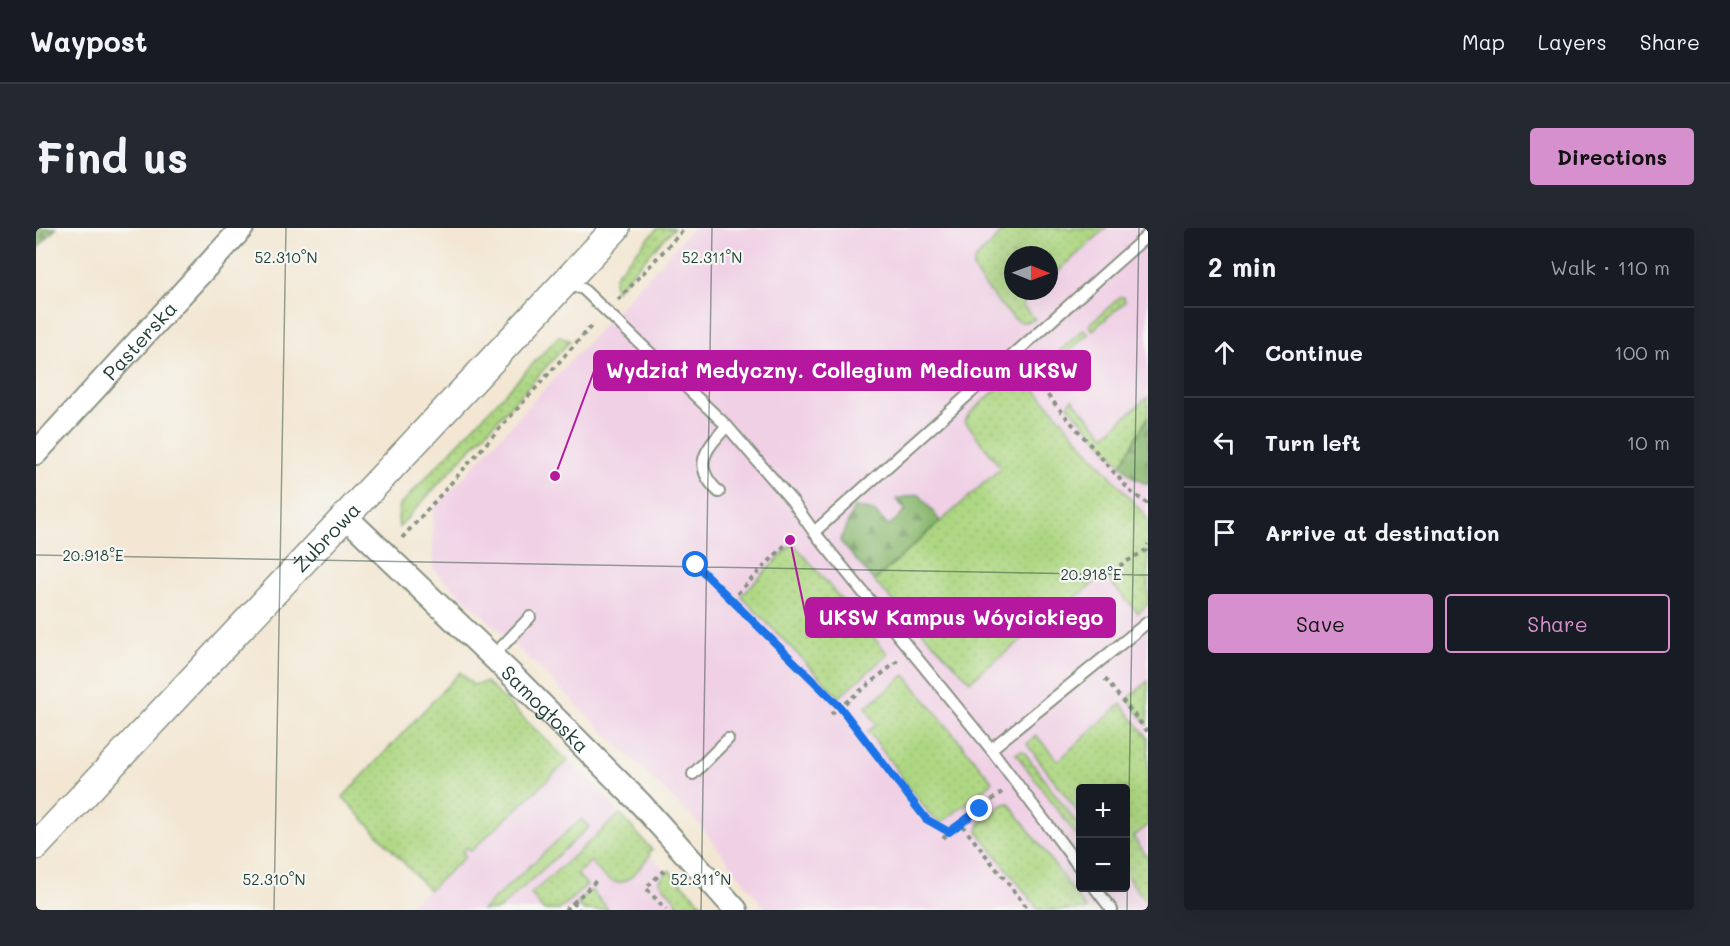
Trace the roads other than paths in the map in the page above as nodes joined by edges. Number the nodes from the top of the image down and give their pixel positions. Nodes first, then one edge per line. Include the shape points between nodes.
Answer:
1 (242, 228) edge
2 (616, 228) edge
3 (1148, 235) edge
4 (567, 283) junction
5 (726, 426) junction
6 (36, 453) edge
7 (718, 492) dead end
8 (345, 516) junction
9 (814, 532) junction
10 (530, 617) dead end
11 (1148, 622) edge
12 (492, 657) junction
13 (728, 740) dead end
14 (991, 749) junction
15 (693, 774) dead end
16 (36, 846) edge
17 (1076, 863) edge
18 (1098, 892) edge
19 (736, 910) edge
20 (1112, 910) edge

1 - 6 street, Pasterska
2 - 4 street, Żubrowa
3 - 9 lane
4 - 5 lane via 583,289
4 - 8 street, Żubrowa
5 - 7 lane via 710,445 703,463 708,482
5 - 9 lane
8 - 12 street, Samogłoska
8 - 16 street, Żubrowa
9 - 14 lane
10 - 12 lane
11 - 14 lane
12 - 19 street, Samogłoska via 640,803
13 - 15 lane
14 - 17 lane
18 - 20 lane

